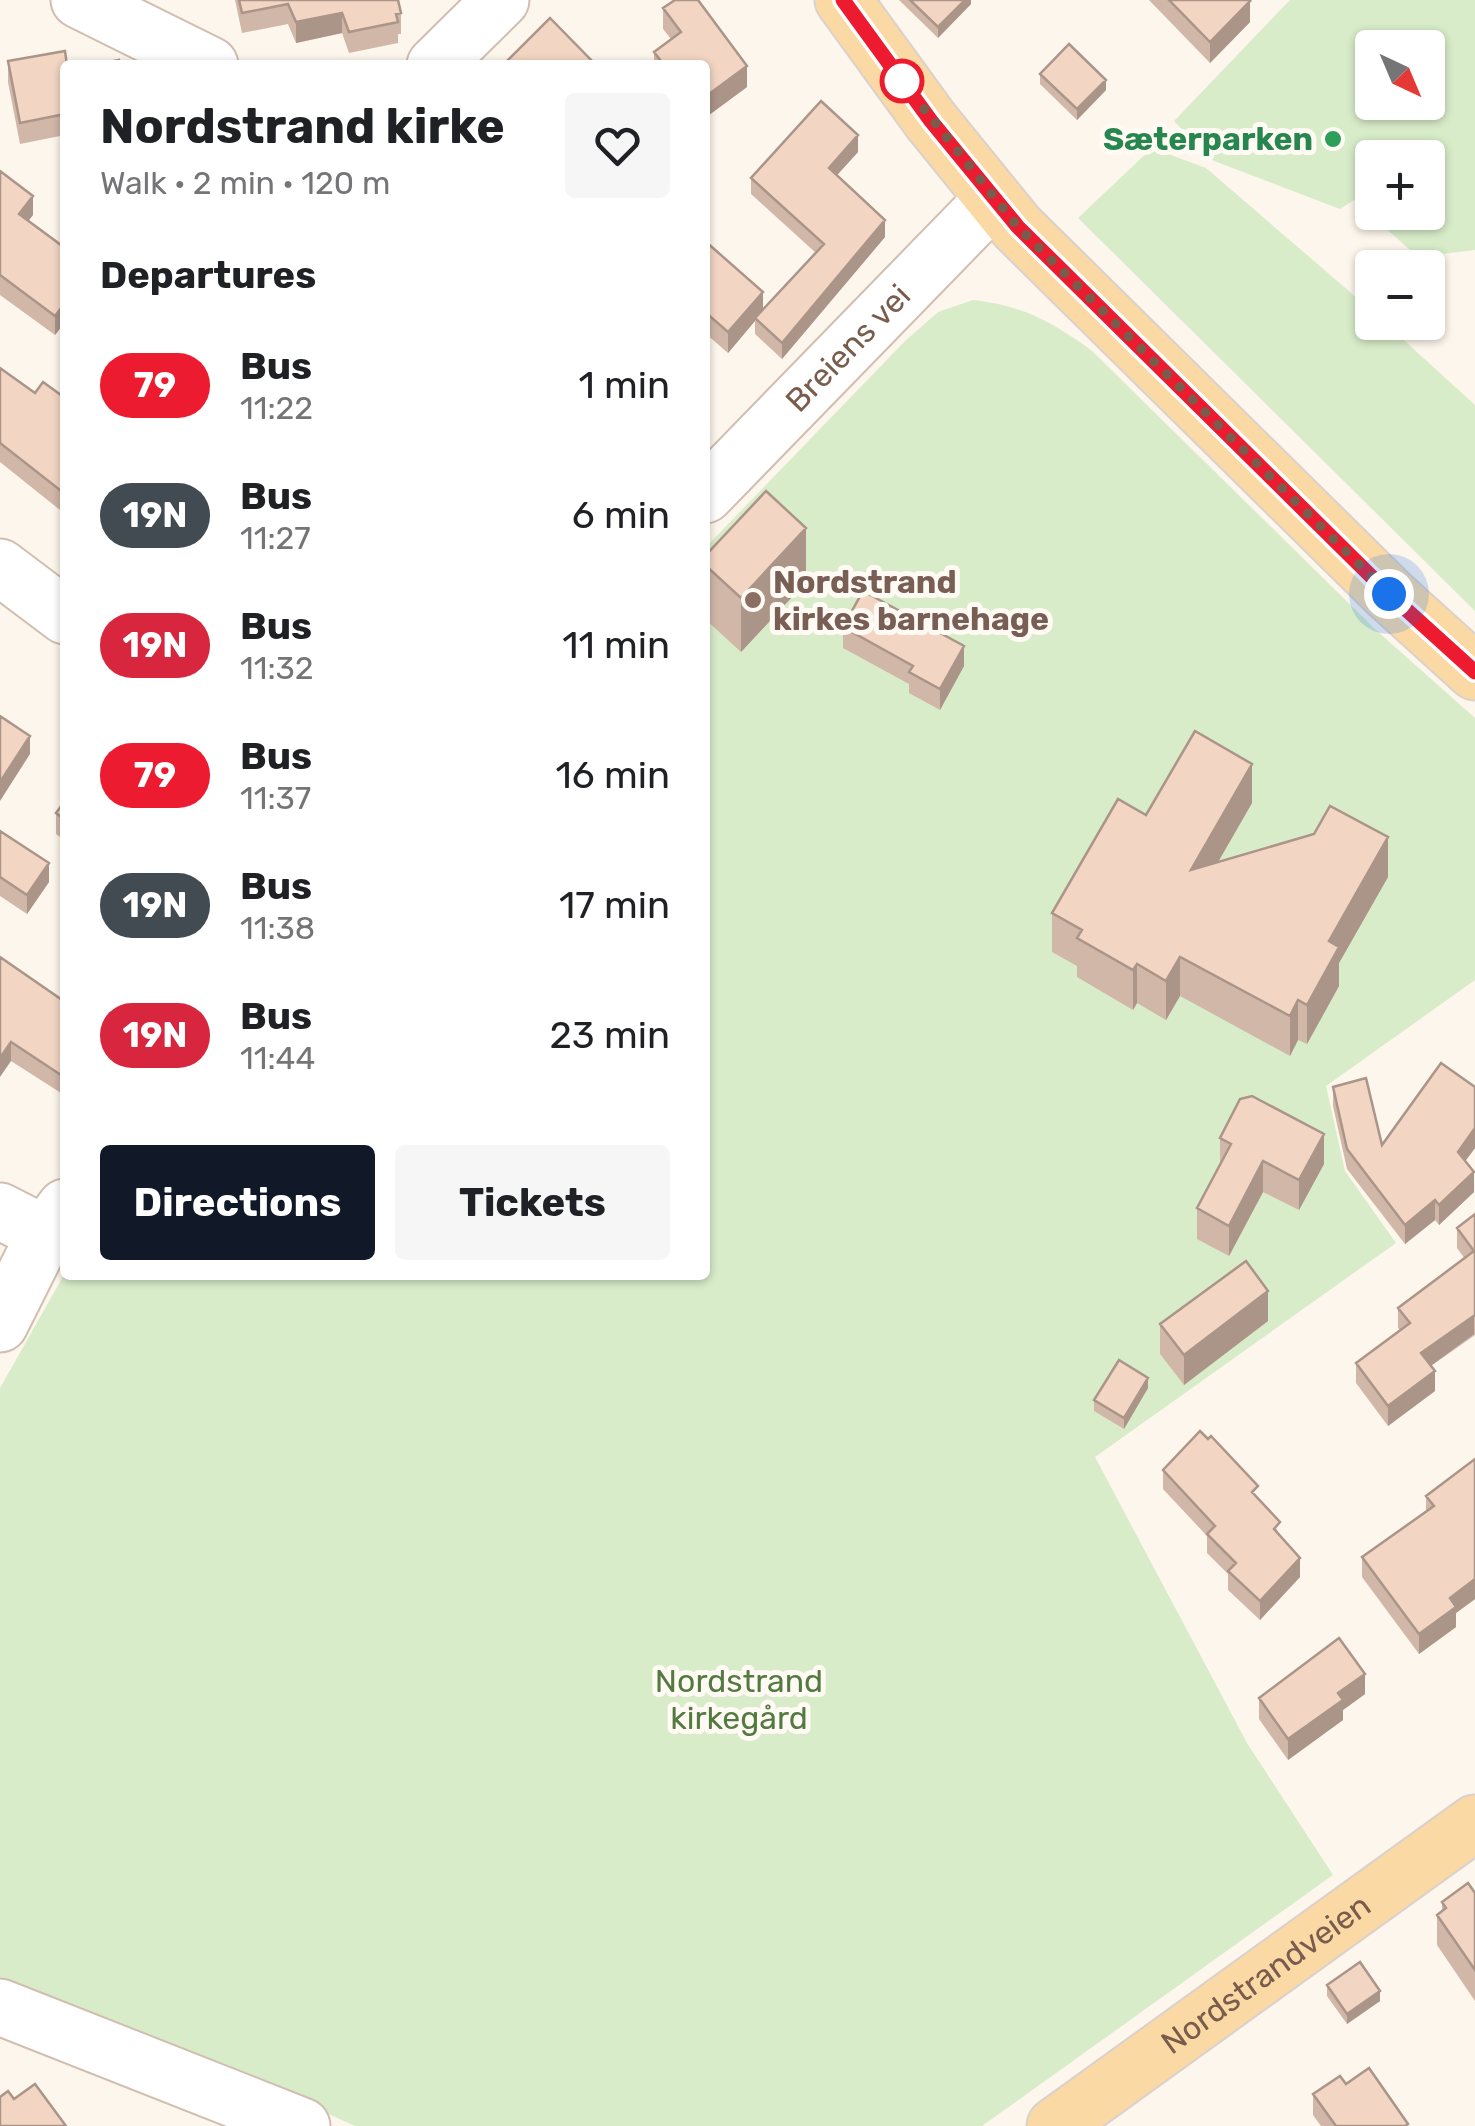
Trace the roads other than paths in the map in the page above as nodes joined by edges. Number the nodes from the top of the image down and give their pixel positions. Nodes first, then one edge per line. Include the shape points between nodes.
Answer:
1 (79, 0) edge
2 (501, 0) edge
3 (843, 0) edge
4 (200, 60) edge
5 (440, 60) edge
6 (993, 200) junction
7 (710, 490) edge
8 (0, 567) edge
9 (60, 612) edge
10 (1475, 672) edge
11 (37, 1218) edge
12 (0, 1324) edge
13 (1475, 1823) edge
14 (0, 2007) edge
15 (237, 2115) edge
16 (302, 2126) edge
17 (1055, 2126) edge

1 - 4 street
2 - 5 street
3 - 6 main road
6 - 7 street, Breiens vei
6 - 10 main road
8 - 9 street
11 - 12 street
13 - 17 main road, Nordstrandveien
14 - 15 street
15 - 16 street

